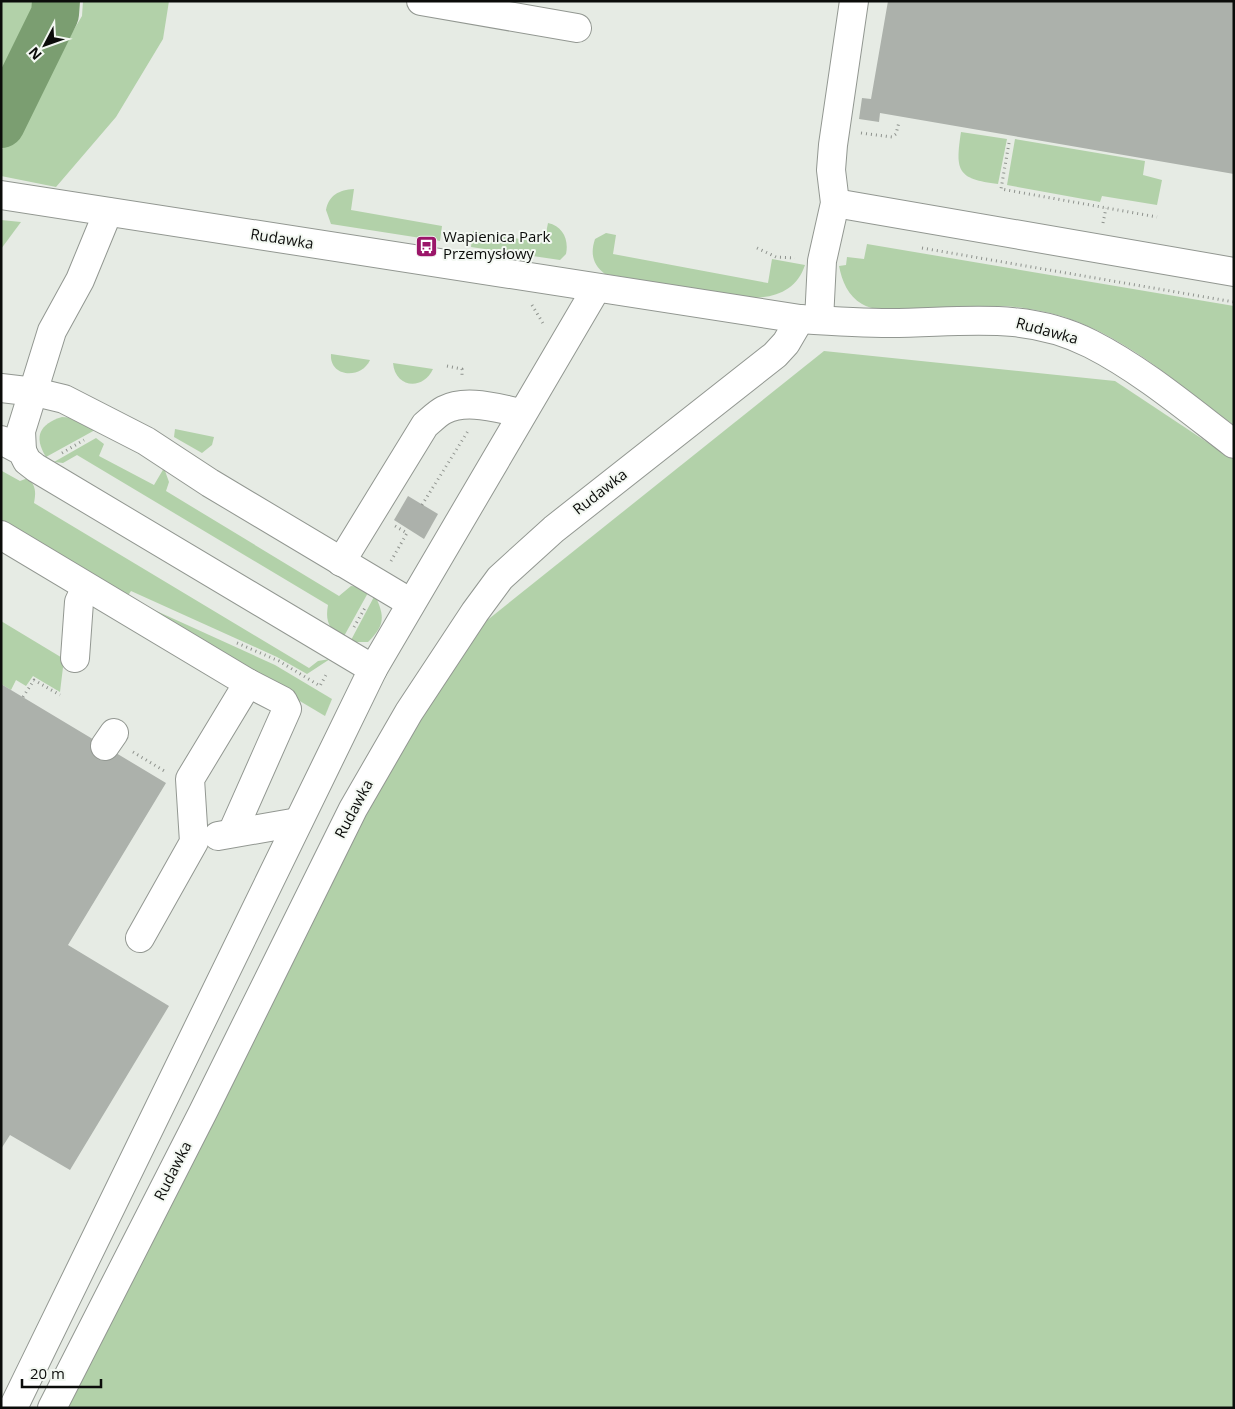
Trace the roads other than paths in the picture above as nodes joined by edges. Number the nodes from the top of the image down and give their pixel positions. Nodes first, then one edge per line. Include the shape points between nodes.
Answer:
1 (421, 1) edge
2 (854, 1) edge
3 (577, 28) dead end
4 (1, 195) edge
5 (835, 203) junction
6 (108, 212) junction
7 (1234, 272) edge
8 (596, 289) junction
9 (809, 320) junction
10 (1, 388) edge
11 (35, 392) junction
12 (522, 413) junction
13 (1234, 444) edge
14 (20, 453) edge
15 (1, 535) edge
16 (342, 562) junction
17 (86, 587) junction
18 (411, 604) junction
19 (75, 658) dead end
20 (373, 670) junction
21 (248, 683) junction
22 (298, 822) junction
23 (232, 833) junction
24 (194, 842) junction
25 (140, 938) dead end
26 (13, 1408) edge
27 (52, 1408) edge

1 - 3 street
2 - 5 street via 833,145
4 - 6 street, Rudawka
5 - 7 street
5 - 9 street
6 - 8 street, Rudawka
6 - 11 street via 80,280 52,331
8 - 9 street, Rudawka
8 - 12 street
9 - 13 street, Rudawka via 891,323 1000,320 1036,325 1090,343 1129,366
9 - 27 street, Rudawka via 775,355 554,529 500,578 475,612 409,712 352,809
10 - 11 street
11 - 14 street via 21,431
11 - 16 street via 64,399 146,441
12 - 16 street via 478,405 444,410 425,425
12 - 18 street
14 - 20 street
15 - 17 street
16 - 18 street
17 - 19 street via 79,602
17 - 21 street
18 - 20 street
20 - 22 street
21 - 23 street via 283,702 287,709
21 - 24 street via 190,779
22 - 23 street
22 - 26 street
23 - 24 street
24 - 25 street

